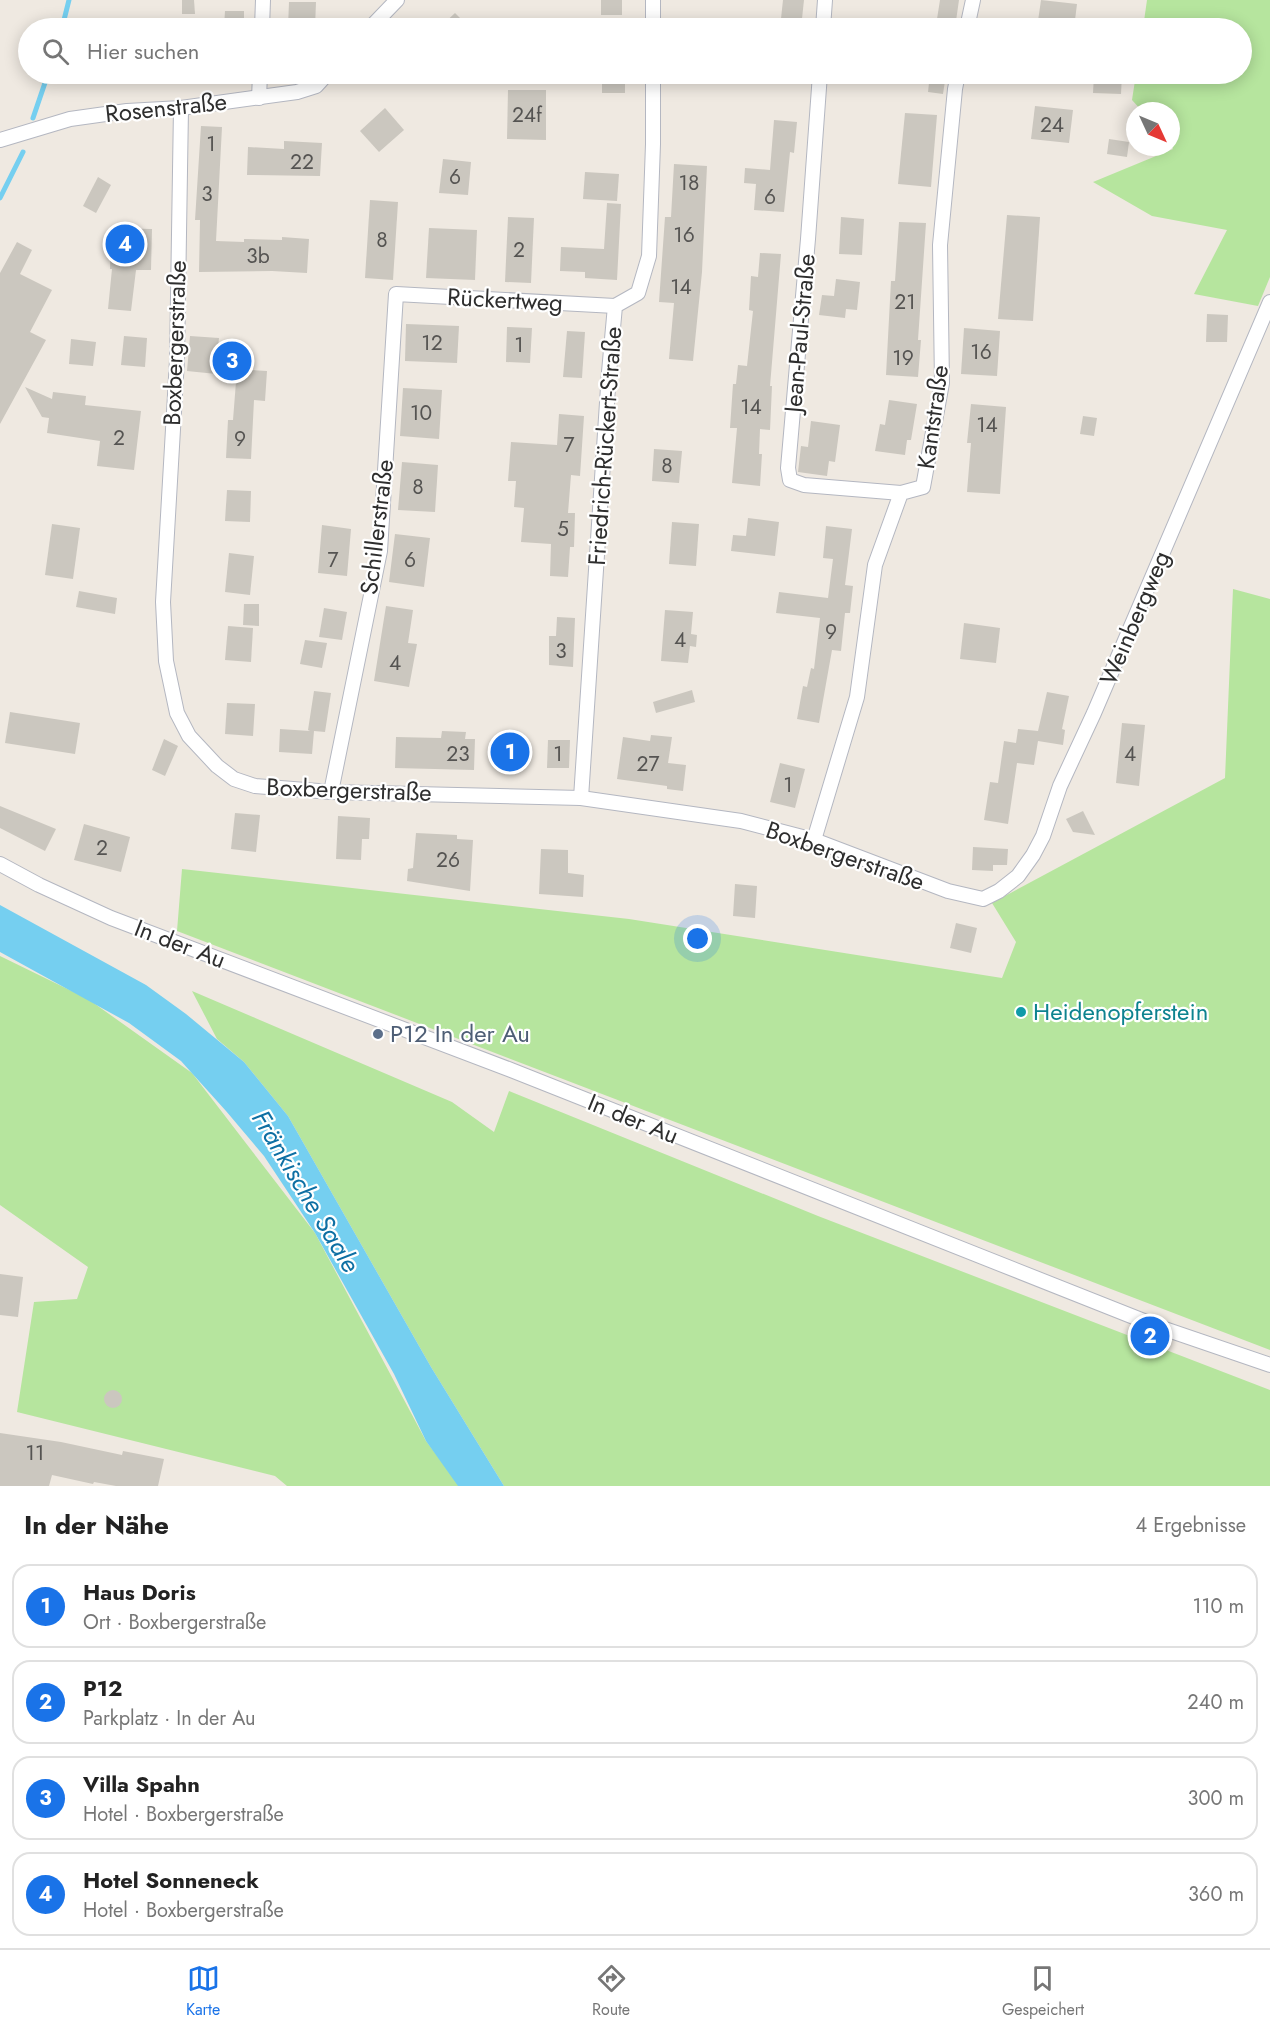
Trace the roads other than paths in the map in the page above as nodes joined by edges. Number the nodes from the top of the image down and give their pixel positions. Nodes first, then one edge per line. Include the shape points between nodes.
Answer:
1 (263, 0) edge
2 (397, 0) edge
3 (653, 0) edge
4 (825, 0) edge
5 (973, 0) edge
6 (262, 18) edge
7 (380, 18) edge
8 (653, 18) edge
9 (824, 18) edge
10 (969, 18) edge
11 (260, 84) edge
12 (318, 84) edge
13 (653, 84) edge
14 (819, 84) edge
15 (956, 84) edge
16 (259, 98) junction
17 (180, 108) junction
18 (0, 140) edge
19 (396, 294) joint
20 (1270, 302) edge
21 (615, 306) junction
22 (901, 493) junction
23 (331, 792) junction
24 (581, 798) junction
25 (814, 840) junction
26 (0, 864) edge
27 (966, 896) joint
28 (1270, 1365) edge

1 - 6 street
2 - 7 street
3 - 8 street
4 - 9 street
5 - 10 street
11 - 16 street
12 - 16 street, Rosenstraße
13 - 21 street, Friedrich-Rückert-Straße via 649,256 639,293
14 - 22 street, Jean-Paul-Straße via 790,480 804,485
15 - 22 street, Kantstraße via 940,246 942,383 923,487
16 - 17 street, Rosenstraße
17 - 18 street, Rosenstraße via 70,119
17 - 23 street, Boxbergerstraße via 177,360 163,602 170,687 189,736 234,779 255,786
19 - 21 street, Rückertweg
19 - 23 street, Schillerstraße via 380,551
20 - 27 street, Weinbergweg via 1060,786 1043,836 1018,876 999,891 982,899
21 - 24 street, Friedrich-Rückert-Straße
22 - 25 street, Kantstraße via 874,565 857,698
23 - 24 street, Boxbergerstraße
24 - 25 street, Boxbergerstraße via 741,821
25 - 27 street, Boxbergerstraße
26 - 28 street, In der Au via 111,918 500,1065 1159,1327

